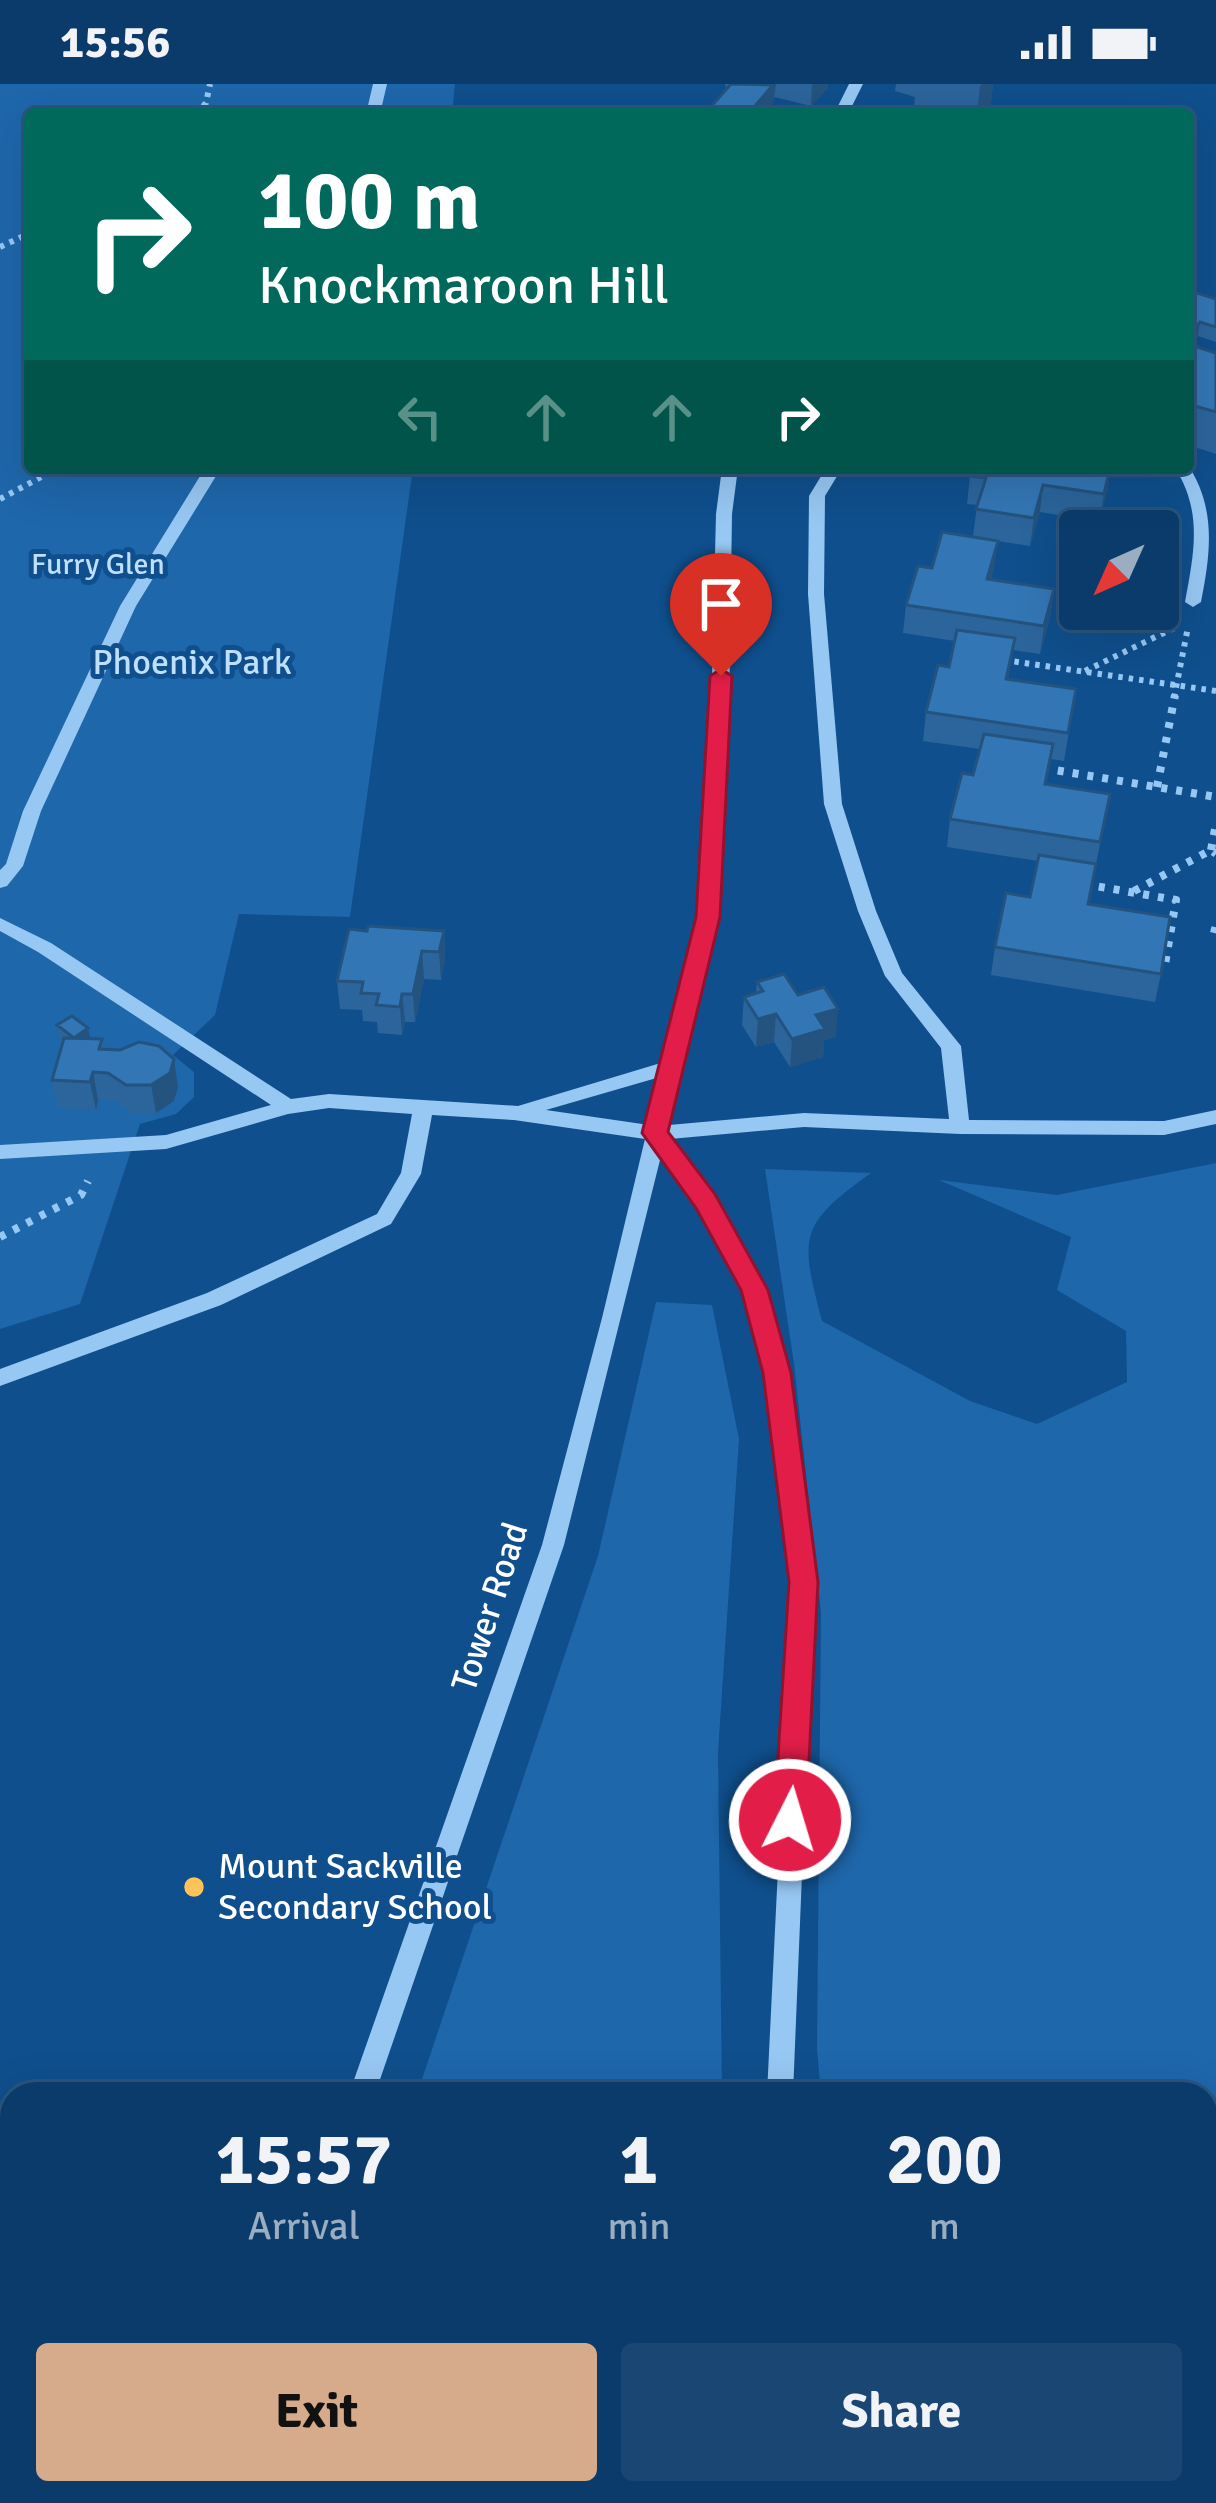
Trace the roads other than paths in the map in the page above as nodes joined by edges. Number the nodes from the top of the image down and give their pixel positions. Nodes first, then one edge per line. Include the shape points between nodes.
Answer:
1 (209, 474) edge
2 (729, 474) edge
3 (830, 474) edge
4 (1188, 474) edge
5 (1191, 611) road end
6 (0, 881) edge
7 (0, 924) edge
8 (671, 1067) junction
9 (288, 1107) junction
10 (423, 1108) junction
11 (514, 1113) junction
12 (1216, 1117) edge
13 (959, 1127) junction
14 (655, 1133) junction
15 (0, 1152) edge
16 (0, 1378) edge
17 (366, 2082) edge
18 (781, 2082) edge

1 - 6 street via 128,607 14,866
2 - 8 street, Tower Road via 708,917
3 - 13 street via 817,496 816,594 833,804 894,976 951,1046
4 - 5 street via 1207,518
7 - 9 street via 45,943
8 - 11 street
8 - 14 street, Tower Road
9 - 10 street via 329,1101
9 - 15 street via 166,1142
10 - 11 street
10 - 16 street via 411,1174 384,1219 214,1299
11 - 14 street
12 - 13 street via 1163,1128
13 - 14 street via 804,1120
14 - 17 street, Tower Road via 553,1545
14 - 18 street via 706,1201 754,1290 792,1465 803,1582

